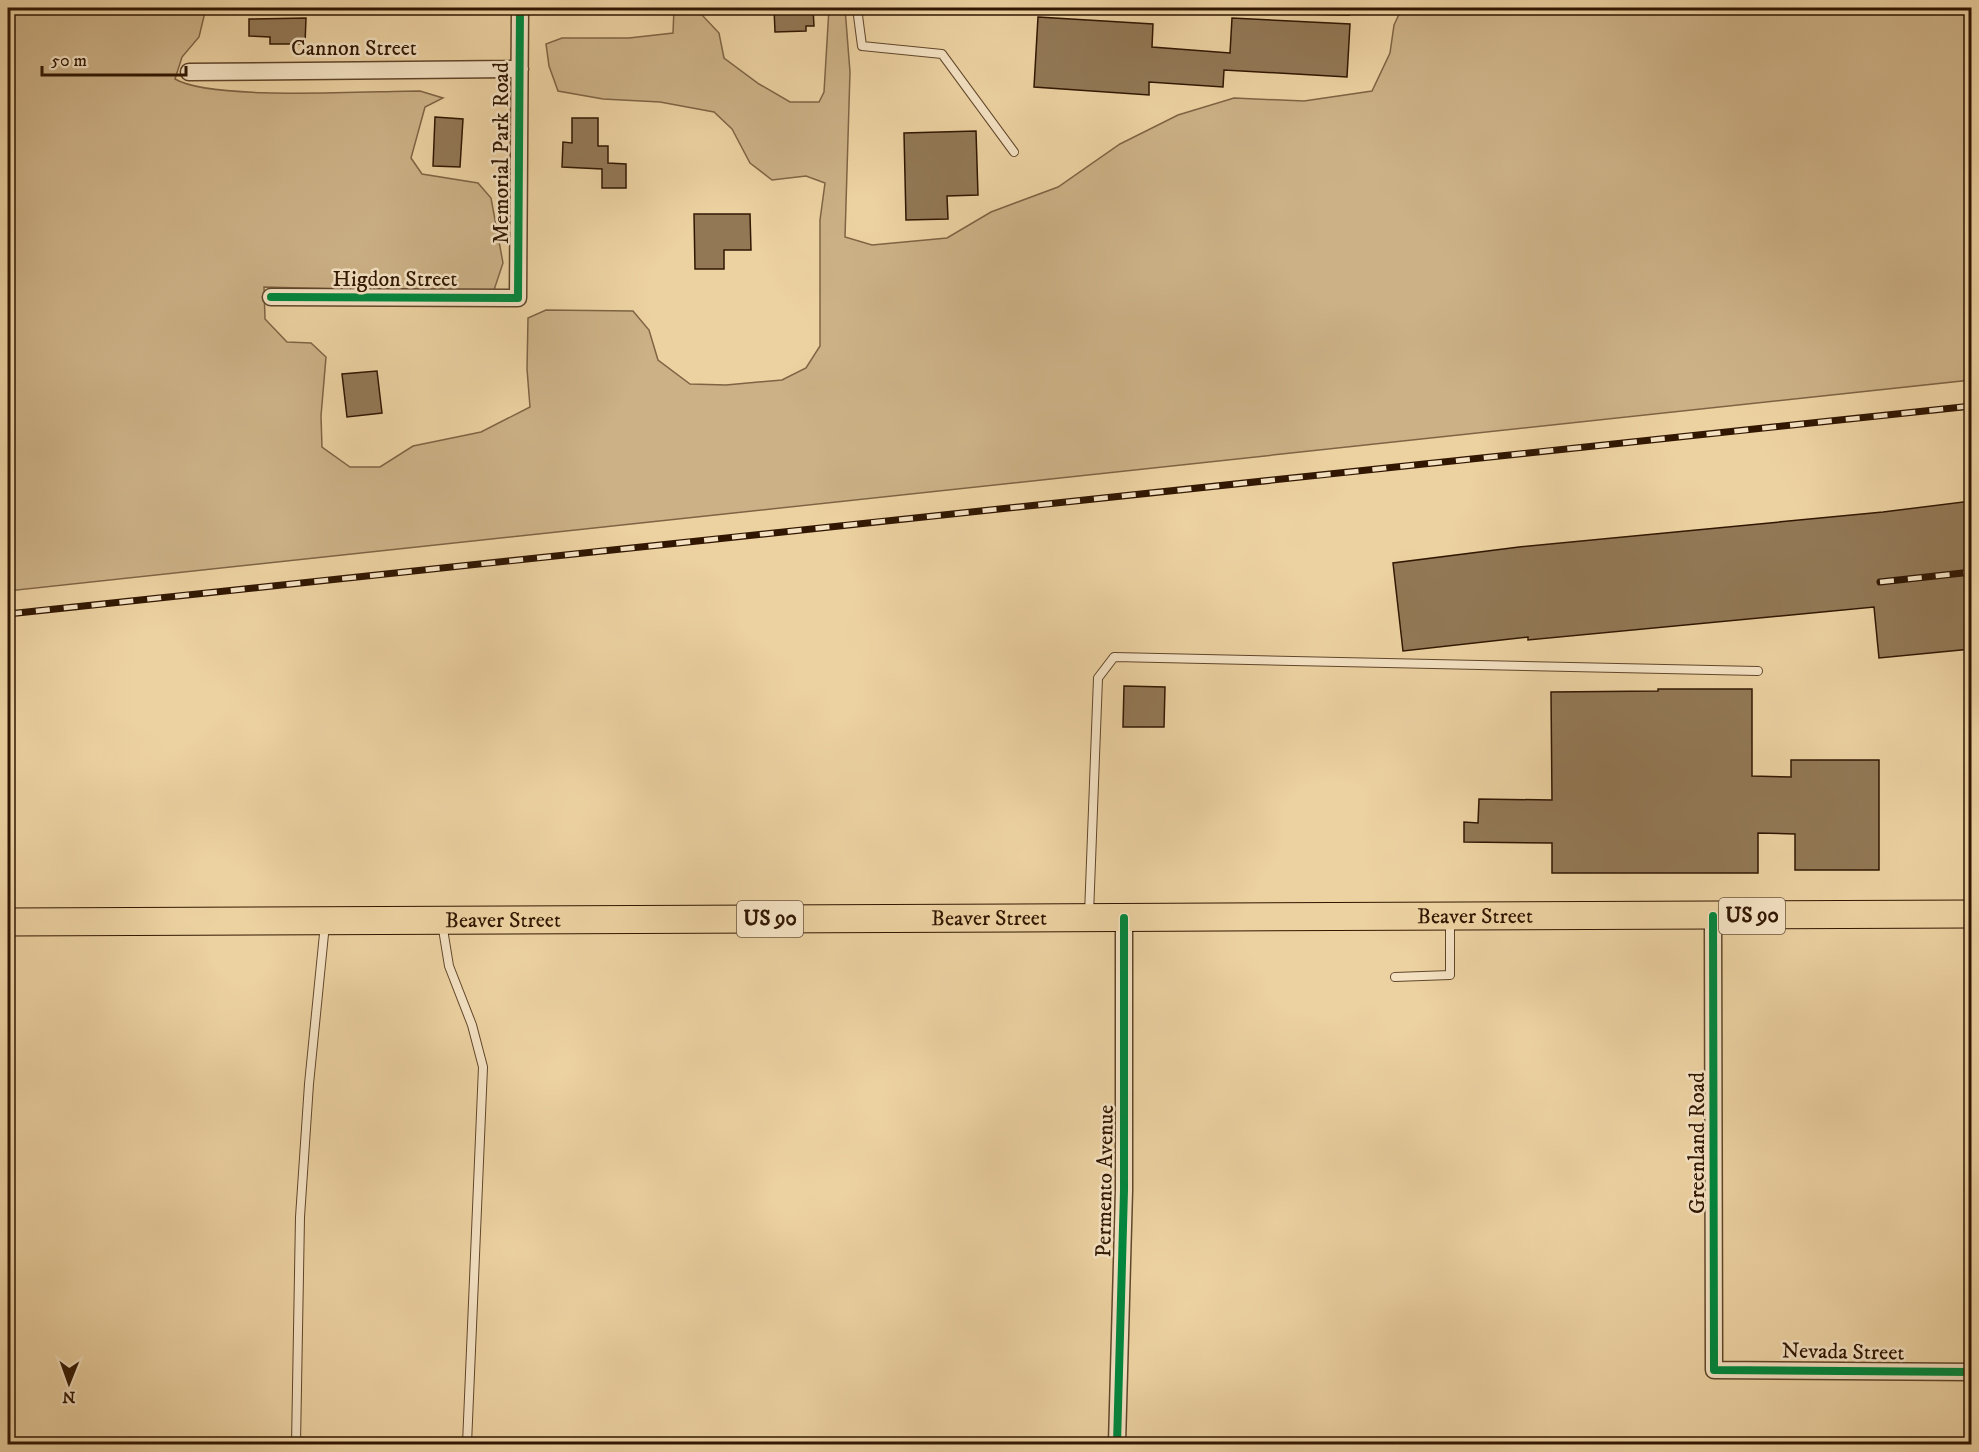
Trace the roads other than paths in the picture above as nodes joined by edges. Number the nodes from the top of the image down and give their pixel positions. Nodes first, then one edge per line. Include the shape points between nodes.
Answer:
1 (520, 8) edge
2 (858, 8) edge
3 (1241, 8) edge
4 (1348, 11) dead end
5 (520, 69) junction
6 (189, 72) dead end
7 (1014, 153) dead end
8 (271, 297) dead end
9 (518, 298) joint
10 (1758, 671) dead end
11 (1971, 914) edge
12 (1713, 916) junction
13 (1450, 917) junction
14 (1088, 918) junction
15 (1124, 918) junction
16 (441, 920) junction
17 (325, 921) junction
18 (8, 922) edge
19 (1395, 977) dead end
20 (1714, 1370) joint
21 (1971, 1372) edge
22 (296, 1444) edge
23 (466, 1444) edge
24 (1117, 1444) edge

1 - 5 street, Memorial Park Road
2 - 7 lane via 862,46 942,54
3 - 4 lane
5 - 6 street, Cannon Street
5 - 9 street, Memorial Park Road
8 - 9 street, Higdon Street
10 - 14 lane via 1114,657 1098,678
11 - 12 main road, Beaver Street / US 90
12 - 13 main road, Beaver Street / US 90
12 - 20 street, Greenland Road
13 - 15 main road, Beaver Street / US 90
13 - 19 lane via 1450,975
14 - 15 main road, Beaver Street / US 90
14 - 16 main road, Beaver Street / US 90
15 - 24 street, Permento Avenue via 1124,1171
16 - 17 main road, Beaver Street / US 90
16 - 23 lane via 449,966 483,1067
17 - 18 main road, Beaver Street / US 90
17 - 22 lane via 300,1217
20 - 21 street, Nevada Street

